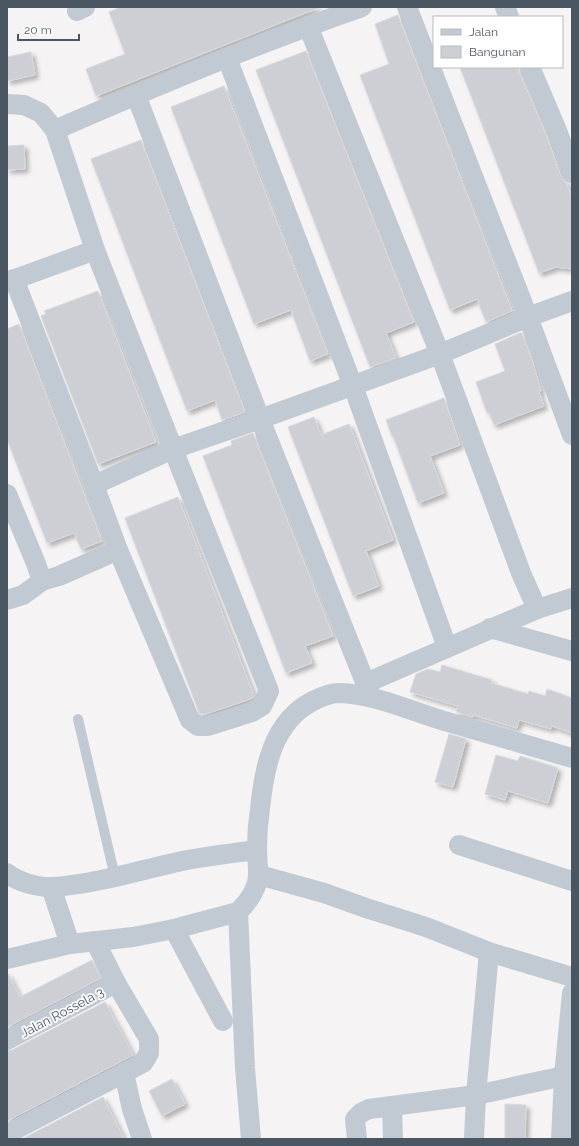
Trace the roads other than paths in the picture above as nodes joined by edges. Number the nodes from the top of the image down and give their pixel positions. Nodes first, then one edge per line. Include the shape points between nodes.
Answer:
1 (362, 7) edge
2 (407, 7) edge
3 (505, 7) edge
4 (510, 16) edge
5 (308, 26) junction
6 (227, 58) junction
7 (531, 68) edge
8 (136, 95) junction
9 (7, 104) edge
10 (55, 130) junction
11 (565, 130) edge
12 (572, 173) edge
13 (95, 250) junction
14 (11, 280) edge
15 (572, 301) edge
16 (528, 317) junction
17 (440, 354) junction
18 (353, 386) junction
19 (260, 419) junction
20 (572, 435) edge
21 (173, 449) junction
22 (94, 485) junction
23 (7, 494) edge
24 (118, 550) junction
25 (42, 581) junction
26 (572, 598) edge
27 (7, 600) edge
28 (537, 609) junction
29 (490, 628) junction
30 (447, 647) junction
31 (572, 652) edge
32 (369, 690) junction
33 (78, 719) dead end
34 (572, 758) edge
35 (459, 845) dead end
36 (257, 850) junction
37 (7, 873) edge
38 (259, 874) junction
39 (115, 876) junction
40 (572, 881) edge
41 (52, 887) junction
42 (238, 912) junction
43 (174, 928) junction
44 (95, 941) junction
45 (70, 944) junction
46 (489, 952) junction
47 (7, 959) edge
48 (572, 977) edge
49 (116, 983) junction
50 (572, 993) edge
51 (223, 1021) dead end
52 (7, 1040) edge
53 (124, 1073) junction
54 (564, 1076) junction
55 (476, 1095) junction
56 (392, 1106) junction
57 (7, 1134) edge
58 (142, 1139) edge
59 (251, 1139) edge
60 (357, 1139) edge
61 (393, 1139) edge
62 (474, 1139) edge
63 (561, 1139) edge

1 - 5 street
2 - 16 street
3 - 4 street
5 - 6 street
5 - 17 street
6 - 8 street
6 - 18 street
7 - 11 street
8 - 10 street
8 - 19 street
9 - 10 street via 24,106 41,114
10 - 13 street
11 - 12 street
13 - 14 street
13 - 21 street
14 - 22 street
15 - 16 street
16 - 17 street
16 - 20 street
17 - 18 street
17 - 28 street via 521,573
18 - 19 street
18 - 30 street
19 - 21 street
19 - 32 street
21 - 22 street
21 - 24 street via 269,691 262,706 252,712 208,726 198,726 190,720
22 - 24 street
23 - 25 street
24 - 25 street
25 - 27 street via 23,595
26 - 28 street
28 - 29 street
29 - 30 street
29 - 31 street
30 - 32 street
32 - 34 street via 441,720
32 - 36 street via 338,693 320,698 302,706 290,719 272,747 266,766
33 - 39 lane
35 - 40 street
36 - 38 street
36 - 39 street via 189,860
37 - 41 street via 29,884
38 - 42 street via 248,901
38 - 46 street via 426,927
39 - 41 street
41 - 45 street
42 - 43 street
42 - 59 street
43 - 44 street
43 - 51 street
44 - 45 street
44 - 49 street
45 - 47 street
46 - 48 street
46 - 55 street
49 - 52 street, Jalan Rossela 3
49 - 53 street via 149,1039 150,1053 143,1063
50 - 54 street
53 - 57 street
53 - 58 street
54 - 55 street
54 - 63 street
55 - 56 street
55 - 62 street
56 - 60 street via 360,1113 355,1119
56 - 61 street

